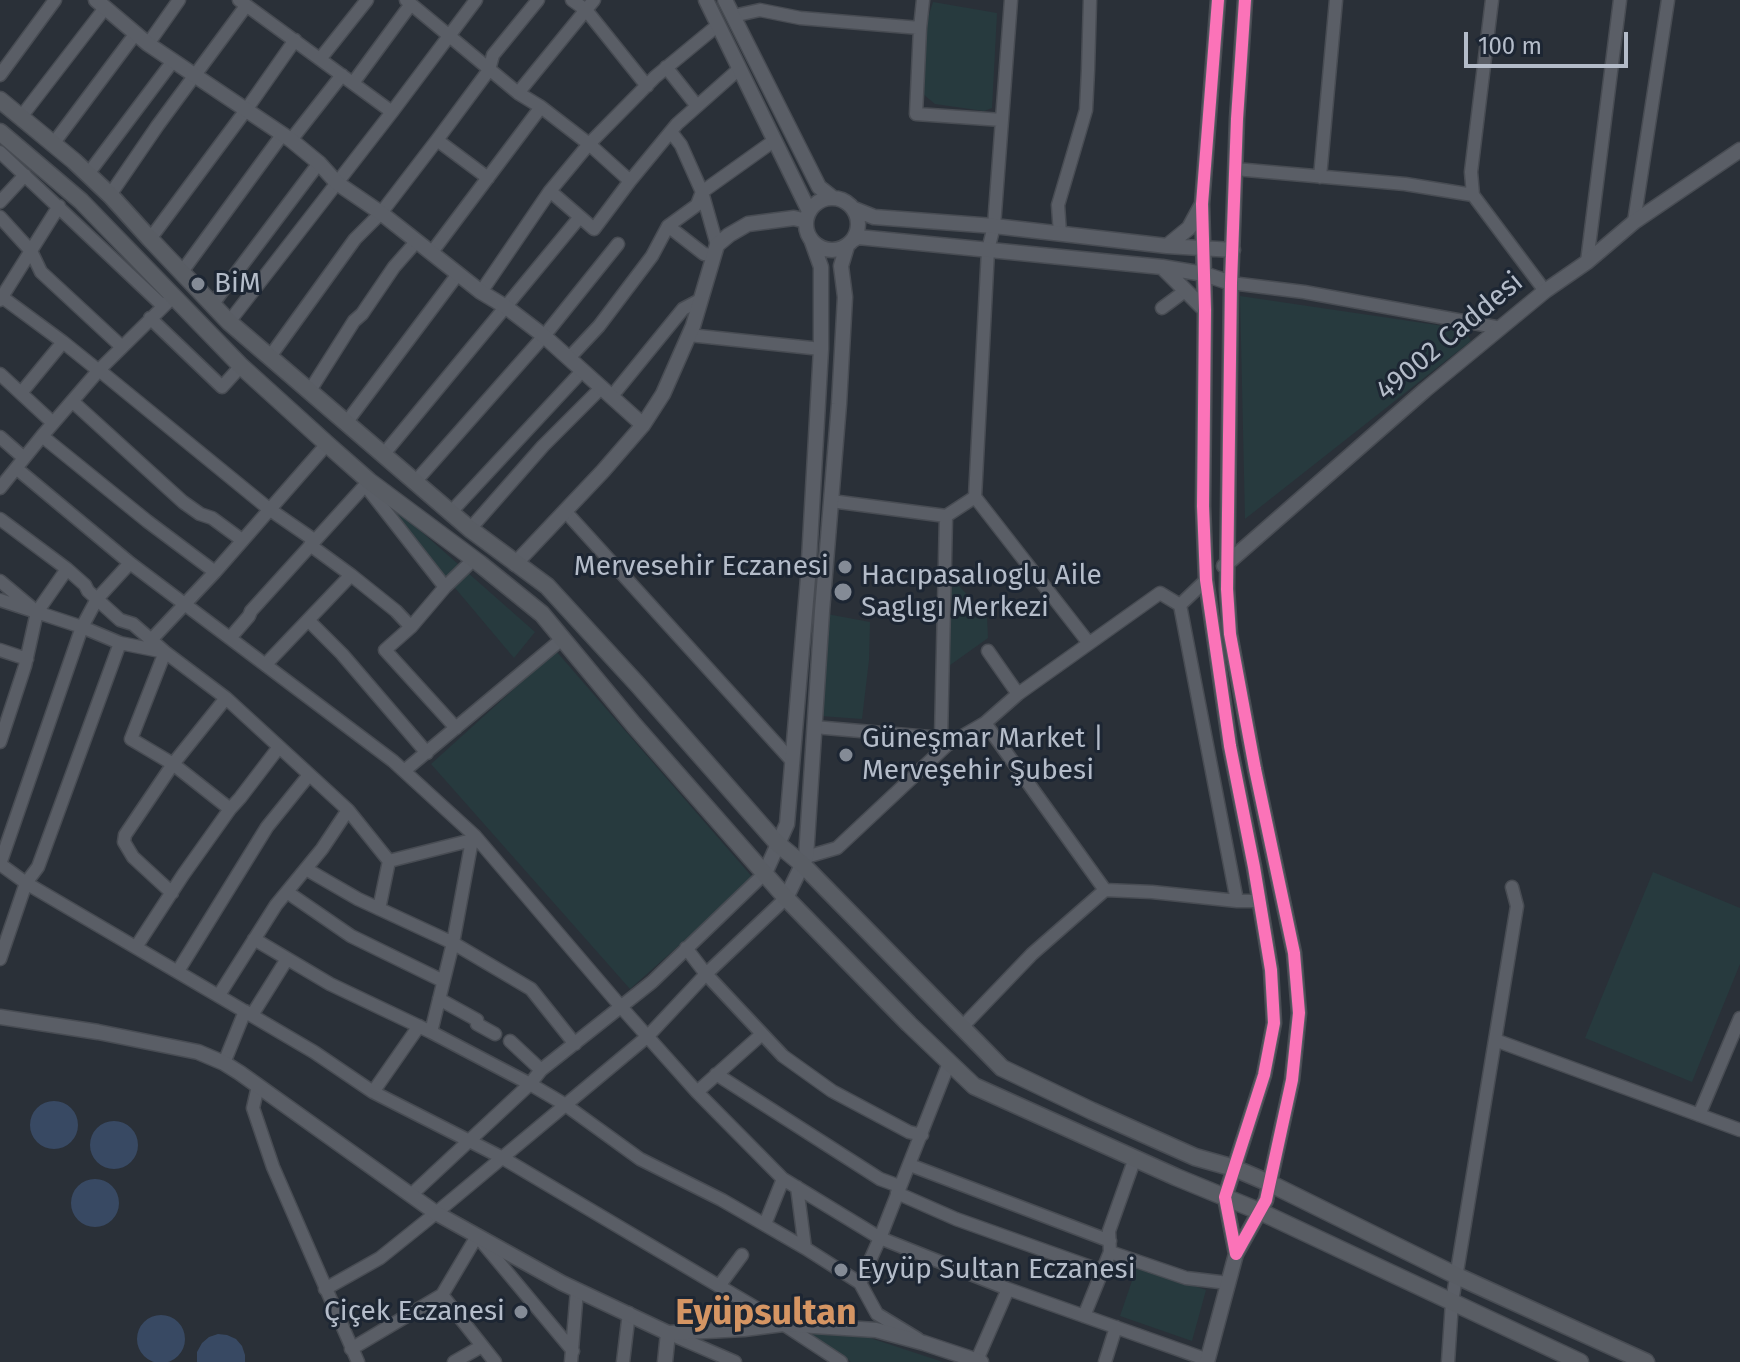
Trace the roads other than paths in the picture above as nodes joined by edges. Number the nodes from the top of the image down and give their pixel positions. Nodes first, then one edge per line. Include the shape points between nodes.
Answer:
1 (55, 0) edge
2 (179, 0) edge
3 (367, 0) edge
4 (476, 0) edge
5 (538, 0) edge
6 (572, 0) edge
7 (706, 0) edge
8 (725, 0) edge
9 (923, 0) edge
10 (1011, 0) edge
11 (1090, 0) edge
12 (1218, 0) edge
13 (1245, 0) edge
14 (1336, 0) edge
15 (1492, 0) edge
16 (1620, 0) edge
17 (1668, 0) edge
18 (413, 3) edge
19 (103, 4) edge
20 (249, 4) edge
21 (590, 5) edge
22 (733, 16) junction
23 (718, 25) junction
24 (920, 28) junction
25 (136, 33) junction
26 (449, 36) junction
27 (295, 40) junction
28 (148, 44) junction
29 (320, 59) junction
30 (173, 61) junction
31 (666, 67) junction
32 (739, 69) junction
33 (489, 70) junction
34 (0, 75) edge
35 (342, 75) junction
36 (195, 76) junction
37 (353, 83) junction
38 (647, 86) junction
39 (518, 93) junction
40 (0, 100) edge
41 (697, 106) junction
42 (541, 107) junction
43 (246, 110) junction
44 (392, 112) junction
45 (21, 117) junction
46 (1002, 120) junction
47 (0, 132) edge
48 (671, 132) junction
49 (287, 138) junction
50 (437, 140) junction
51 (775, 140) junction
52 (53, 144) junction
53 (589, 144) junction
54 (1740, 150) edge
55 (0, 152) edge
56 (319, 163) junction
57 (1235, 169) junction
58 (88, 174) junction
59 (25, 175) junction
60 (1320, 177) junction
61 (488, 178) junction
62 (630, 181) junction
63 (337, 183) junction
64 (550, 191) junction
65 (702, 192) junction
66 (110, 195) junction
67 (1473, 195) junction
68 (833, 198) junction
69 (0, 202) edge
70 (1202, 204) junction
71 (59, 206) junction
72 (854, 209) junction
73 (381, 213) junction
74 (808, 216) junction
75 (0, 217) edge
76 (579, 218) junction
77 (1634, 222) junction
78 (668, 226) junction
79 (994, 226) junction
80 (1060, 234) junction
81 (150, 239) junction
82 (811, 239) junction
83 (416, 242) junction
84 (850, 243) junction
85 (618, 244) dead end
86 (1167, 246) junction
87 (1203, 248) junction
88 (714, 250) junction
89 (988, 250) junction
90 (1233, 250) junction
91 (31, 251) junction
92 (432, 252) junction
93 (1587, 262) junction
94 (1162, 267) junction
95 (181, 273) junction
96 (458, 274) junction
97 (1204, 274) junction
98 (1231, 283) junction
99 (1185, 291) junction
100 (1545, 291) junction
101 (481, 292) junction
102 (1, 299) edge
103 (700, 300) junction
104 (168, 301) junction
105 (212, 305) junction
106 (506, 307) junction
107 (1162, 308) dead end
108 (1205, 310) junction
109 (150, 318) junction
110 (229, 322) junction
111 (1501, 328) junction
112 (689, 335) junction
113 (544, 336) junction
114 (63, 342) junction
115 (122, 347) junction
116 (821, 349) junction
117 (269, 358) junction
118 (569, 358) junction
119 (241, 366) junction
120 (583, 370) junction
121 (99, 371) junction
122 (0, 374) edge
123 (607, 391) junction
124 (309, 392) junction
125 (21, 393) junction
126 (72, 401) junction
127 (53, 423) junction
128 (346, 423) junction
129 (643, 425) junction
130 (42, 436) junction
131 (0, 437) edge
132 (327, 444) junction
133 (383, 455) junction
134 (20, 463) junction
135 (369, 482) junction
136 (415, 482) junction
137 (0, 488) edge
138 (975, 497) junction
139 (831, 501) junction
140 (269, 509) junction
141 (565, 511) junction
142 (451, 512) junction
143 (946, 516) junction
144 (0, 519) edge
145 (470, 529) junction
146 (242, 540) junction
147 (312, 542) junction
148 (474, 559) junction
149 (130, 563) junction
150 (515, 564) junction
151 (1226, 565) junction
152 (67, 569) junction
153 (215, 572) junction
154 (351, 575) junction
155 (1206, 580) junction
156 (0, 581) edge
157 (445, 587) junction
158 (97, 599) junction
159 (0, 600) edge
160 (185, 604) junction
161 (1180, 605) junction
162 (37, 612) junction
163 (308, 620) junction
164 (82, 627) junction
165 (411, 627) junction
166 (230, 638) junction
167 (562, 639) junction
168 (151, 640) junction
169 (1088, 642) junction
170 (120, 643) junction
171 (0, 650) edge
172 (988, 651) dead end
173 (165, 652) junction
174 (27, 659) junction
175 (266, 664) junction
176 (1018, 694) junction
177 (226, 698) junction
178 (985, 723) junction
179 (814, 727) junction
180 (456, 728) junction
181 (944, 741) junction
182 (0, 742) edge
183 (279, 747) junction
184 (427, 753) junction
185 (792, 761) junction
186 (173, 764) junction
187 (404, 771) junction
188 (309, 775) junction
189 (230, 809) junction
190 (348, 810) junction
191 (473, 838) junction
192 (778, 844) junction
193 (804, 860) junction
194 (389, 861) junction
195 (0, 864) edge
196 (306, 869) junction
197 (765, 873) junction
198 (26, 883) junction
199 (1512, 887) dead end
200 (1105, 890) junction
201 (287, 892) junction
202 (172, 893) junction
203 (786, 898) junction
204 (1237, 901) junction
205 (1260, 901) junction
206 (379, 909) junction
207 (254, 939) junction
208 (453, 943) junction
209 (136, 947) junction
210 (686, 948) junction
211 (0, 959) edge
212 (287, 959) junction
213 (178, 971) junction
214 (706, 974) junction
215 (443, 981) junction
216 (219, 995) junction
217 (439, 999) junction
218 (622, 1008) junction
219 (248, 1013) junction
220 (0, 1017) edge
221 (1740, 1018) edge
222 (962, 1027) junction
223 (425, 1029) junction
224 (495, 1034) dead end
225 (762, 1034) junction
226 (648, 1036) junction
227 (1495, 1040) junction
228 (510, 1041) dead end
229 (575, 1044) junction
230 (224, 1063) junction
231 (949, 1063) junction
232 (541, 1070) junction
233 (716, 1074) junction
234 (530, 1084) junction
235 (258, 1086) junction
236 (373, 1092) junction
237 (697, 1092) junction
238 (564, 1104) junction
239 (1699, 1115) junction
240 (1740, 1130) edge
241 (922, 1135) junction
242 (470, 1140) junction
243 (501, 1157) junction
244 (1135, 1158) junction
245 (910, 1165) junction
246 (1234, 1168) junction
247 (783, 1179) junction
248 (1269, 1183) junction
249 (797, 1187) junction
250 (898, 1190) junction
251 (411, 1195) junction
252 (1225, 1197) junction
253 (1261, 1212) junction
254 (436, 1213) junction
255 (765, 1224) junction
256 (477, 1236) junction
257 (880, 1238) junction
258 (1110, 1247) junction
259 (805, 1248) junction
260 (1236, 1254) junction
261 (742, 1255) dead end
262 (1102, 1271) junction
263 (1457, 1276) junction
264 (860, 1283) junction
265 (1228, 1283) junction
266 (719, 1286) junction
267 (325, 1289) junction
268 (1008, 1289) junction
269 (577, 1290) junction
270 (442, 1295) junction
271 (1452, 1302) junction
272 (629, 1313) junction
273 (1084, 1316) junction
274 (783, 1324) junction
275 (1116, 1327) junction
276 (668, 1333) junction
277 (924, 1343) junction
278 (482, 1346) junction
279 (351, 1349) junction
280 (572, 1356) edge
281 (979, 1361) edge
282 (1207, 1361) edge
283 (358, 1362) edge
284 (454, 1362) edge
285 (495, 1362) edge
286 (623, 1362) edge
287 (665, 1362) edge
288 (735, 1362) edge
289 (841, 1362) edge
290 (1105, 1362) edge
291 (1448, 1362) edge
292 (1580, 1362) edge
293 (1646, 1362) edge

1 - 34 street
2 - 28 street
3 - 29 street
4 - 26 street
5 - 33 street via 493,55
6 - 21 street
7 - 23 street
8 - 22 street
9 - 24 street
10 - 46 street
11 - 80 street via 1086,110 1058,205
12 - 70 street
13 - 57 street
14 - 60 street
15 - 67 street via 1471,172
16 - 93 street
17 - 77 street
18 - 26 street
18 - 37 street
19 - 25 street
19 - 45 street
20 - 27 street
20 - 36 street
21 - 38 street
21 - 39 street
22 - 24 street via 760,10
22 - 68 street via 819,187
23 - 31 street
23 - 32 street
24 - 46 street via 916,114
25 - 28 street
25 - 52 street
26 - 33 street
26 - 44 street
27 - 29 street
27 - 43 street
28 - 30 street
29 - 35 street
30 - 36 street
30 - 58 street
31 - 38 street
31 - 41 street
32 - 41 street
32 - 51 street
33 - 39 street
33 - 50 street
35 - 37 street
35 - 49 street
36 - 43 street
36 - 66 street
37 - 44 street
38 - 53 street
39 - 42 street
40 - 45 main road
41 - 48 street
42 - 53 street
42 - 61 street
43 - 49 street
43 - 81 street
44 - 63 street
45 - 52 main road
46 - 79 street
47 - 104 main road via 81,201
48 - 62 street
48 - 65 street
49 - 56 street
49 - 95 street
50 - 61 street
50 - 73 street
51 - 65 street
51 - 74 street
52 - 58 main road
53 - 62 street
53 - 64 street
54 - 77 street, 49002 Caddesi
55 - 59 street
56 - 63 street
56 - 105 street
57 - 60 street
57 - 90 street
58 - 66 main road
59 - 69 street
59 - 71 street
60 - 67 street
61 - 92 street
62 - 76 street via 594,229
63 - 73 street
63 - 110 street
64 - 76 street
64 - 101 street
65 - 78 street via 697,205
65 - 88 street
66 - 81 main road
67 - 100 street
68 - 72 street
68 - 74 street via 819,201
70 - 86 street via 1189,228
70 - 87 street
71 - 91 street
71 - 104 street
72 - 79 street via 874,217
72 - 84 street via 859,225
73 - 83 street
73 - 117 street via 355,239
74 - 82 street
74 - 88 street via 748,224
75 - 91 street
76 - 106 street
77 - 93 street, 49002 Caddesi
78 - 88 street via 704,254
78 - 118 street via 652,256
79 - 80 street
79 - 89 street
80 - 86 street
81 - 95 main road
82 - 84 street via 832,251
82 - 116 street via 821,267
83 - 92 street
83 - 124 street via 354,321
84 - 89 street via 858,237
84 - 139 street via 841,266 845,297
85 - 113 street
86 - 87 street
87 - 90 street
87 - 97 street
88 - 103 street
89 - 94 street
89 - 138 street
90 - 98 street
91 - 102 street
91 - 115 street via 41,272
92 - 96 street
93 - 100 street, 49002 Caddesi
94 - 97 street
94 - 99 street
95 - 105 main road
96 - 101 street
96 - 128 street
97 - 98 street
97 - 108 street
98 - 111 street
98 - 151 street
99 - 107 street
99 - 108 street
100 - 111 street, 49002 Caddesi
101 - 106 street
102 - 114 street
103 - 112 street
103 - 123 street via 683,309
104 - 109 street
104 - 119 main road
105 - 110 main road
106 - 113 street
106 - 133 street
108 - 155 street
109 - 115 street
109 - 119 street via 222,387
110 - 117 main road
111 - 151 street, 49002 Caddesi
112 - 116 street
112 - 129 street
113 - 118 street
113 - 136 street
114 - 121 street
114 - 125 street
115 - 121 street
116 - 185 street
117 - 124 main road
118 - 120 street
119 - 132 main road
120 - 123 street
120 - 142 street
121 - 126 street
121 - 140 street
122 - 125 street
123 - 129 street
123 - 145 street via 543,446
124 - 128 main road
125 - 127 street
126 - 127 street
126 - 146 street via 183,502
127 - 130 street
128 - 133 main road
129 - 141 street
130 - 134 street
130 - 153 street
131 - 134 street
132 - 135 main road
132 - 140 street
133 - 136 main road
134 - 137 street
134 - 149 street
135 - 147 street
135 - 148 main road
135 - 157 street via 369,490
136 - 142 main road
138 - 143 street
138 - 169 street
139 - 143 street
139 - 179 street
140 - 146 street
140 - 147 street
141 - 150 street
141 - 185 street
142 - 145 main road
143 - 181 street
144 - 152 street
145 - 150 main road
146 - 153 street
147 - 154 street
147 - 166 street
148 - 157 street
148 - 167 main road via 542,614
149 - 158 street
149 - 160 street
150 - 192 main road via 547,586
151 - 155 street, 49002 Caddesi
151 - 248 street via 1230,634 1294,953 1299,1013 1292,1080
152 - 158 street
152 - 162 street
153 - 160 street
154 - 163 street
154 - 165 street
155 - 161 street
155 - 205 street
156 - 162 street
157 - 165 street
158 - 164 street
158 - 168 street
159 - 162 street
160 - 166 street
160 - 168 street
161 - 169 street via 1160,593
161 - 204 street
162 - 164 street
162 - 174 street
163 - 175 street
163 - 184 street
164 - 170 street
164 - 195 street
165 - 180 street via 385,650
166 - 175 street
167 - 180 street
167 - 197 main road
168 - 173 street
169 - 176 street
170 - 173 street
170 - 198 street via 38,867
171 - 174 street
172 - 176 street
173 - 177 street
173 - 186 street via 131,739
174 - 182 street
175 - 187 street
176 - 178 street
177 - 183 street
177 - 186 street
178 - 181 street
178 - 200 street
179 - 181 street
179 - 193 street
180 - 184 street
181 - 193 street via 837,848
183 - 188 street
183 - 189 street
184 - 187 street
185 - 192 street via 787,824
186 - 189 street
186 - 202 street via 124,842
187 - 191 street
188 - 190 street
188 - 213 street via 267,827
189 - 202 street
190 - 194 street
190 - 196 street
191 - 194 street
191 - 208 street
191 - 218 street
192 - 193 main road
192 - 197 street
193 - 203 street
193 - 222 main road
194 - 206 street
195 - 198 street
196 - 201 street
196 - 206 street
197 - 203 main road
197 - 210 street
198 - 209 street
198 - 211 street
199 - 227 street via 1517,906
200 - 204 street
200 - 222 street via 1032,954
201 - 207 street
201 - 215 street via 351,936
202 - 209 street
203 - 214 street
203 - 231 main road
204 - 205 street
205 - 246 street via 1274,1023 1264,1075
206 - 208 street
207 - 212 street
207 - 216 street
208 - 215 street
208 - 229 street via 531,989
209 - 213 street
210 - 214 street
210 - 218 street
212 - 219 street
212 - 223 street
213 - 216 street
214 - 225 street
214 - 226 street
215 - 217 street
216 - 219 street
217 - 223 street
217 - 224 street
218 - 226 street
218 - 229 street
219 - 230 street
219 - 236 street
220 - 230 street via 198,1052
221 - 239 street
222 - 246 main road via 1002,1068 1195,1157
223 - 234 street
223 - 236 street
225 - 233 street
225 - 241 street via 832,1091
226 - 237 street
226 - 238 street
227 - 239 street
227 - 263 street
228 - 232 street
229 - 232 street
230 - 235 street
231 - 241 street
231 - 244 main road via 974,1086
232 - 234 street
233 - 237 street
233 - 250 street
234 - 238 street
234 - 242 street
235 - 251 street
235 - 267 street via 253,1108
236 - 242 street
237 - 247 street
238 - 243 street
238 - 255 street via 640,1159
239 - 240 street
241 - 245 street
242 - 243 street
242 - 251 street
243 - 254 street
243 - 266 street
244 - 252 main road
244 - 258 street via 1109,1231
245 - 250 street
245 - 258 street
246 - 248 main road
246 - 252 street
247 - 249 street
247 - 255 street
248 - 253 street
248 - 263 main road
249 - 257 street
249 - 259 street
250 - 257 street
250 - 262 street via 956,1219
251 - 254 street
252 - 253 main road
252 - 260 street
253 - 260 street
253 - 271 main road
254 - 256 street
254 - 267 street via 380,1258
255 - 259 street
256 - 269 street
256 - 270 street
256 - 280 street
257 - 264 street
257 - 268 street
258 - 262 street
258 - 265 street via 1186,1278
259 - 264 street
260 - 265 street
261 - 266 street
262 - 273 street
263 - 271 street
263 - 293 main road
264 - 277 street via 877,1314
265 - 282 street
266 - 274 street
267 - 279 street
268 - 273 street
268 - 281 street
269 - 272 street
269 - 280 street
270 - 278 street
270 - 279 street
271 - 291 street
271 - 292 main road
272 - 276 street
272 - 286 street
273 - 275 street
274 - 276 street
274 - 277 street via 876,1330
274 - 289 street
275 - 282 street
275 - 290 street
276 - 287 street
276 - 288 street
277 - 281 street
278 - 284 street
278 - 285 street
279 - 283 street

